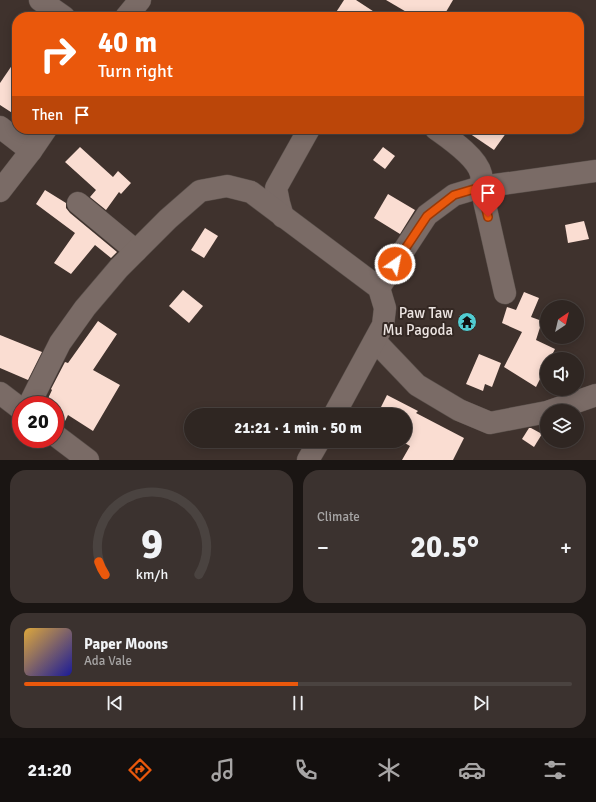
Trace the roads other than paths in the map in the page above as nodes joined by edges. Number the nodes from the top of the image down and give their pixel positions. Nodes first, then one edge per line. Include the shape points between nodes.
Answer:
1 (40, 0) edge
2 (140, 0) edge
3 (57, 12) edge
4 (130, 12) edge
5 (0, 127) edge
6 (43, 134) edge
7 (306, 134) edge
8 (443, 134) edge
9 (31, 151) junction
10 (596, 171) edge
11 (481, 187) junction
12 (0, 191) edge
13 (78, 203) dead end
14 (283, 217) junction
15 (136, 251) junction
16 (379, 288) junction
17 (505, 293) dead end
18 (375, 341) junction
19 (0, 393) edge
20 (596, 395) edge
21 (34, 396) edge
22 (12, 402) edge
23 (569, 404) edge
24 (338, 408) edge
25 (540, 413) edge
26 (64, 442) edge
27 (315, 448) edge
28 (88, 460) edge
29 (308, 460) edge

1 - 3 street
2 - 4 street
5 - 9 street
6 - 9 street
7 - 14 street via 276,188
8 - 11 street via 470,156 481,173
9 - 12 street
10 - 11 street
11 - 16 street via 454,195 427,216
11 - 17 street
13 - 15 street
14 - 15 street via 251,192 227,186 200,191
14 - 16 street
15 - 21 street via 95,296 60,343
16 - 18 street via 385,308 383,325
18 - 24 street
18 - 25 street via 417,385 459,410 490,423
19 - 22 street
20 - 23 street
26 - 28 street
27 - 29 street

